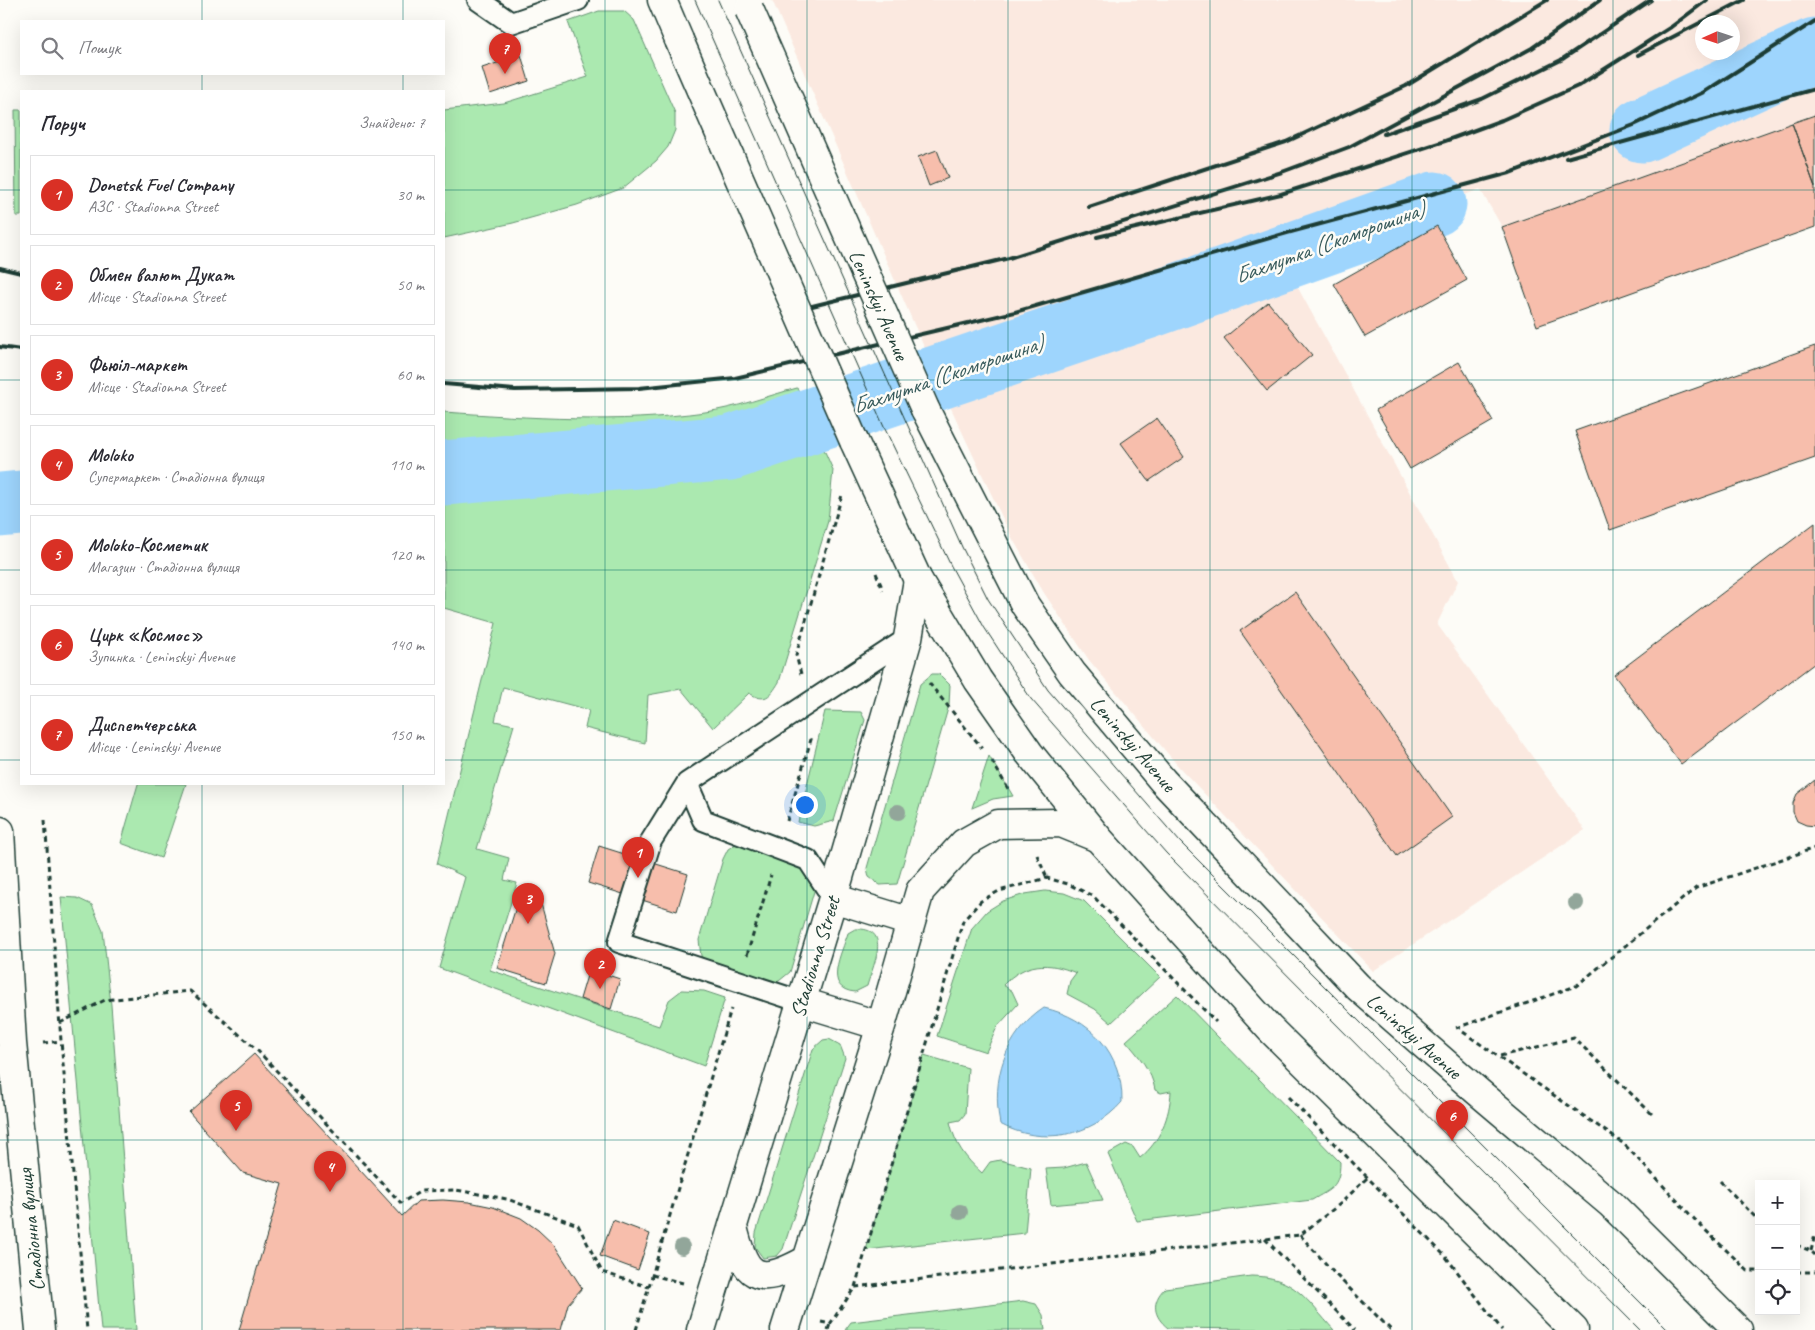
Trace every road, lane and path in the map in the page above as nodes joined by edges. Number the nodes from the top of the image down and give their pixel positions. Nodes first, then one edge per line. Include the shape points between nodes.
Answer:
1 (478, 0) edge
2 (578, 0) edge
3 (662, 0) edge
4 (747, 5) edge
5 (918, 580) junction
6 (882, 590) dead end
7 (908, 638) junction
8 (983, 749) dead end
9 (989, 756) dead end
10 (687, 783) junction
11 (46, 820) dead end
12 (1024, 822) junction
13 (0, 831) edge
14 (1098, 838) junction
15 (1815, 848) edge
16 (1047, 878) junction
17 (833, 898) junction
18 (911, 922) junction
19 (802, 1002) junction
20 (60, 1023) junction
21 (1217, 1023) dead end
22 (1448, 1023) dead end
23 (881, 1026) junction
24 (1456, 1028) junction
25 (1500, 1056) junction
26 (1285, 1093) dead end
27 (1653, 1115) dead end
28 (1367, 1178) junction
29 (1720, 1181) dead end
30 (1755, 1217) edge
31 (733, 1227) junction
32 (1300, 1235) junction
33 (1815, 1235) edge
34 (1264, 1239) junction
35 (1800, 1246) edge
36 (1811, 1250) junction
37 (1815, 1254) edge
38 (805, 1261) junction
39 (1755, 1271) edge
40 (1800, 1272) edge
41 (1815, 1272) edge
42 (652, 1275) dead end
43 (649, 1286) dead end
44 (855, 1287) junction
45 (712, 1292) junction
46 (788, 1321) edge
47 (830, 1324) junction
48 (40, 1330) edge
49 (87, 1330) edge
50 (701, 1330) edge
51 (828, 1330) edge
52 (1355, 1330) edge
53 (1391, 1330) edge
54 (1502, 1330) edge
55 (1574, 1330) edge
56 (1738, 1330) edge

1 - 2 lane via 511,23
3 - 5 main road, bridge
4 - 56 main road, Leninskyi Avenue, bridge via 925,409 1025,605 1072,673 1163,781 1358,987 1611,1204
5 - 7 main road, Stadionna Street
5 - 14 main road via 978,680 1029,753
6 - 7 path
7 - 8 path via 925,678
7 - 10 lane
7 - 17 main road, Stadionna Street
9 - 12 path
10 - 17 lane via 703,820 808,860
10 - 19 lane via 651,841 619,942
11 - 20 path
12 - 14 main road via 1061,823
12 - 16 path
12 - 18 main road via 998,824 964,843 920,891
13 - 48 main road, Стадіонна вулиця via 12,1043
14 - 55 main road via 1270,1029
15 - 24 path via 1696,888 1576,986
16 - 21 path via 1093,896
16 - 44 path via 999,891 981,901 963,921
17 - 18 main road
17 - 19 main road, Stadionna Street
18 - 23 main road
19 - 23 main road
19 - 31 main road, Stadionna Street
20 - 43 path via 105,1000 190,991 257,1050 401,1203 421,1191 456,1190 507,1199 578,1225 602,1272
20 - 49 path
22 - 24 path
23 - 38 main road
24 - 25 path
25 - 27 path via 1574,1038
25 - 39 path via 1624,1144 1698,1223 1748,1271
26 - 28 path
28 - 32 path
28 - 54 path via 1446,1257
29 - 30 path
31 - 38 main road via 739,1254 748,1268 765,1277 784,1273
31 - 45 main road, Stadionna Street
32 - 34 path
32 - 53 path
33 - 36 path
34 - 44 path
34 - 52 path
35 - 36 path
36 - 37 path
38 - 46 main road
40 - 41 path
42 - 45 path
44 - 47 path
45 - 50 main road, Stadionna Street
46 - 47 path
47 - 51 path

